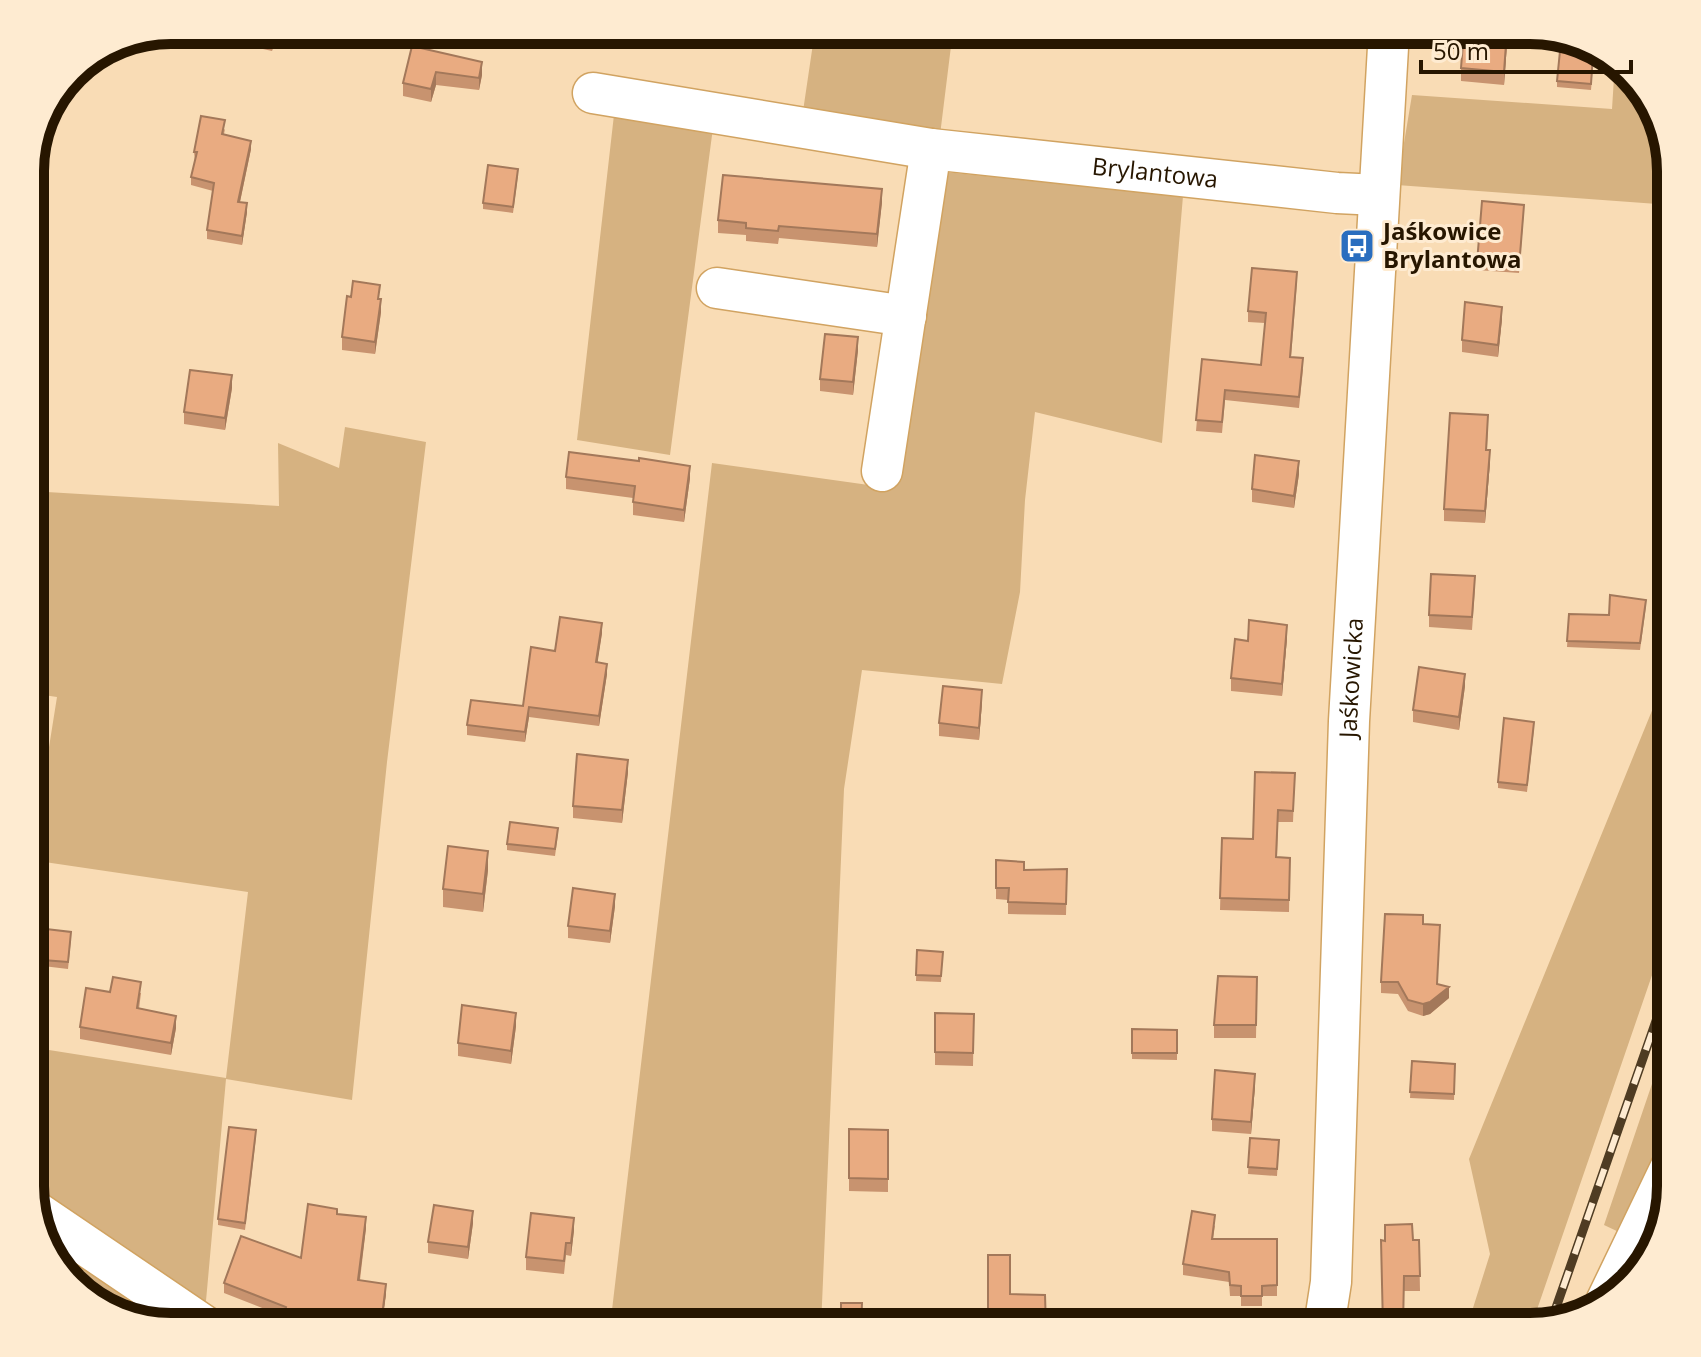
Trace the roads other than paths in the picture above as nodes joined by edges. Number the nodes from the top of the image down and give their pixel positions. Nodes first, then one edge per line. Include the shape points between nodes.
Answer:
1 (1388, 44) edge
2 (593, 93) dead end
3 (931, 149) junction
4 (1379, 195) junction
5 (717, 288) dead end
6 (906, 316) junction
7 (882, 471) dead end
8 (1656, 1198) edge
9 (48, 1220) edge
10 (1618, 1277) edge
11 (185, 1313) edge
12 (1326, 1313) edge

1 - 4 street, Jaśkowicka
2 - 3 street, Brylantowa
3 - 4 street, Brylantowa
3 - 6 street
4 - 12 street, Jaśkowicka via 1349,721
5 - 6 street
6 - 7 street
8 - 10 street
9 - 11 street

